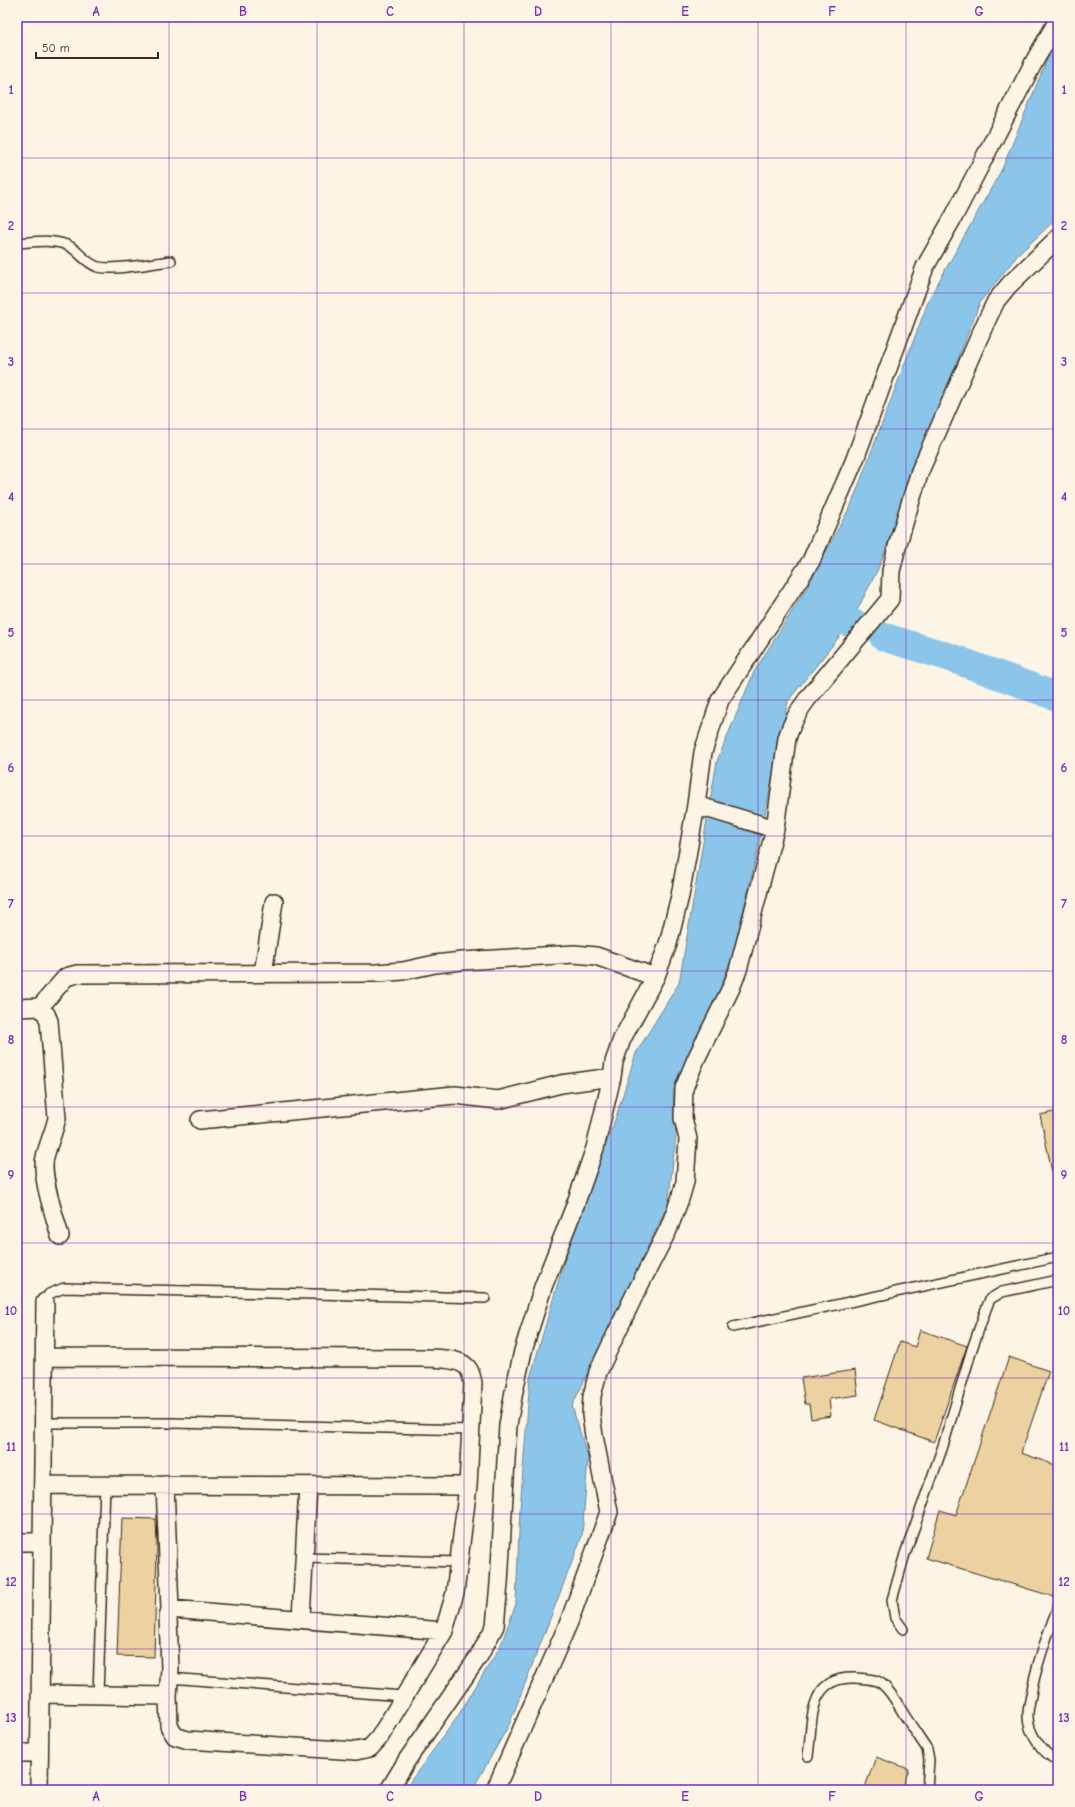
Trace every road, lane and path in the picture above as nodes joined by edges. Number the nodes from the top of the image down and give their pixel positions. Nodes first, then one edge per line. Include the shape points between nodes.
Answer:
1 (1058, 20) edge
2 (1058, 238) edge
3 (17, 243) edge
4 (171, 261) dead end
5 (702, 807) junction
6 (770, 827) junction
7 (274, 902) dead end
8 (263, 973) junction
9 (655, 976) junction
10 (40, 1007) junction
11 (17, 1008) edge
12 (612, 1077) junction
13 (200, 1120) dead end
14 (60, 1236) dead end
15 (1058, 1257) edge
16 (1058, 1280) edge
17 (485, 1298) dead end
18 (45, 1302) joint
19 (733, 1327) dead end
20 (44, 1357) junction
21 (44, 1423) junction
22 (470, 1430) junction
23 (43, 1485) junction
24 (105, 1485) junction
25 (165, 1485) junction
26 (308, 1486) junction
27 (468, 1486) junction
28 (17, 1542) edge
29 (42, 1542) junction
30 (304, 1558) junction
31 (459, 1562) junction
32 (1058, 1607) edge
33 (170, 1609) junction
34 (301, 1619) junction
35 (903, 1629) dead end
36 (444, 1631) junction
37 (169, 1678) junction
38 (40, 1694) junction
39 (98, 1695) junction
40 (168, 1696) junction
41 (403, 1696) junction
42 (17, 1753) edge
43 (39, 1753) junction
44 (808, 1756) dead end
45 (1058, 1761) edge
46 (39, 1790) edge
47 (389, 1790) edge
48 (495, 1790) edge
49 (927, 1790) edge

1 - 5 street via 1034,60 926,267 855,459 811,561 720,700 703,752
2 - 6 street via 996,301 920,471 891,571 890,599 797,711 787,738
3 - 4 lane via 59,241 98,267
5 - 6 street
5 - 9 street via 668,944
6 - 48 street via 738,970 684,1088 683,1118 688,1139 685,1182 680,1199 668,1230 598,1372 592,1396 594,1436 609,1512 569,1622
7 - 8 street
8 - 9 street via 376,973 403,971 462,960 574,954 596,956
8 - 10 street via 76,974 66,977
9 - 12 street via 622,1039
10 - 11 street
10 - 14 street via 46,1014 50,1026 57,1118 45,1157 45,1170
12 - 13 street via 561,1084 498,1100 455,1095
12 - 47 street via 595,1148 533,1318 514,1391 508,1425 495,1626 479,1656
15 - 19 lane
16 - 35 lane via 1002,1292 994,1296 988,1304 892,1600 895,1618
17 - 18 lane via 64,1288 49,1294
18 - 20 street
20 - 21 street
20 - 22 street via 452,1360 463,1364 469,1370 472,1382
21 - 22 lane via 172,1423
21 - 23 street
22 - 27 street
23 - 24 street
23 - 29 street
24 - 25 street
24 - 39 lane
25 - 26 street
25 - 33 street
26 - 27 street
26 - 30 street
27 - 31 street
28 - 29 street
29 - 38 street
30 - 31 lane
30 - 34 street
31 - 36 street via 455,1593
32 - 45 lane via 1034,1676 1028,1714 1030,1729 1037,1741
33 - 34 street
33 - 37 street
34 - 36 street
36 - 41 street
37 - 40 street
37 - 41 lane
38 - 39 street
38 - 43 street
39 - 40 street
40 - 41 street via 169,1726 175,1736 188,1740 356,1751 370,1748 379,1738
42 - 43 street
43 - 46 street
44 - 49 lane via 815,1701 821,1690 831,1681 849,1678 880,1682 889,1691 927,1750 930,1760

